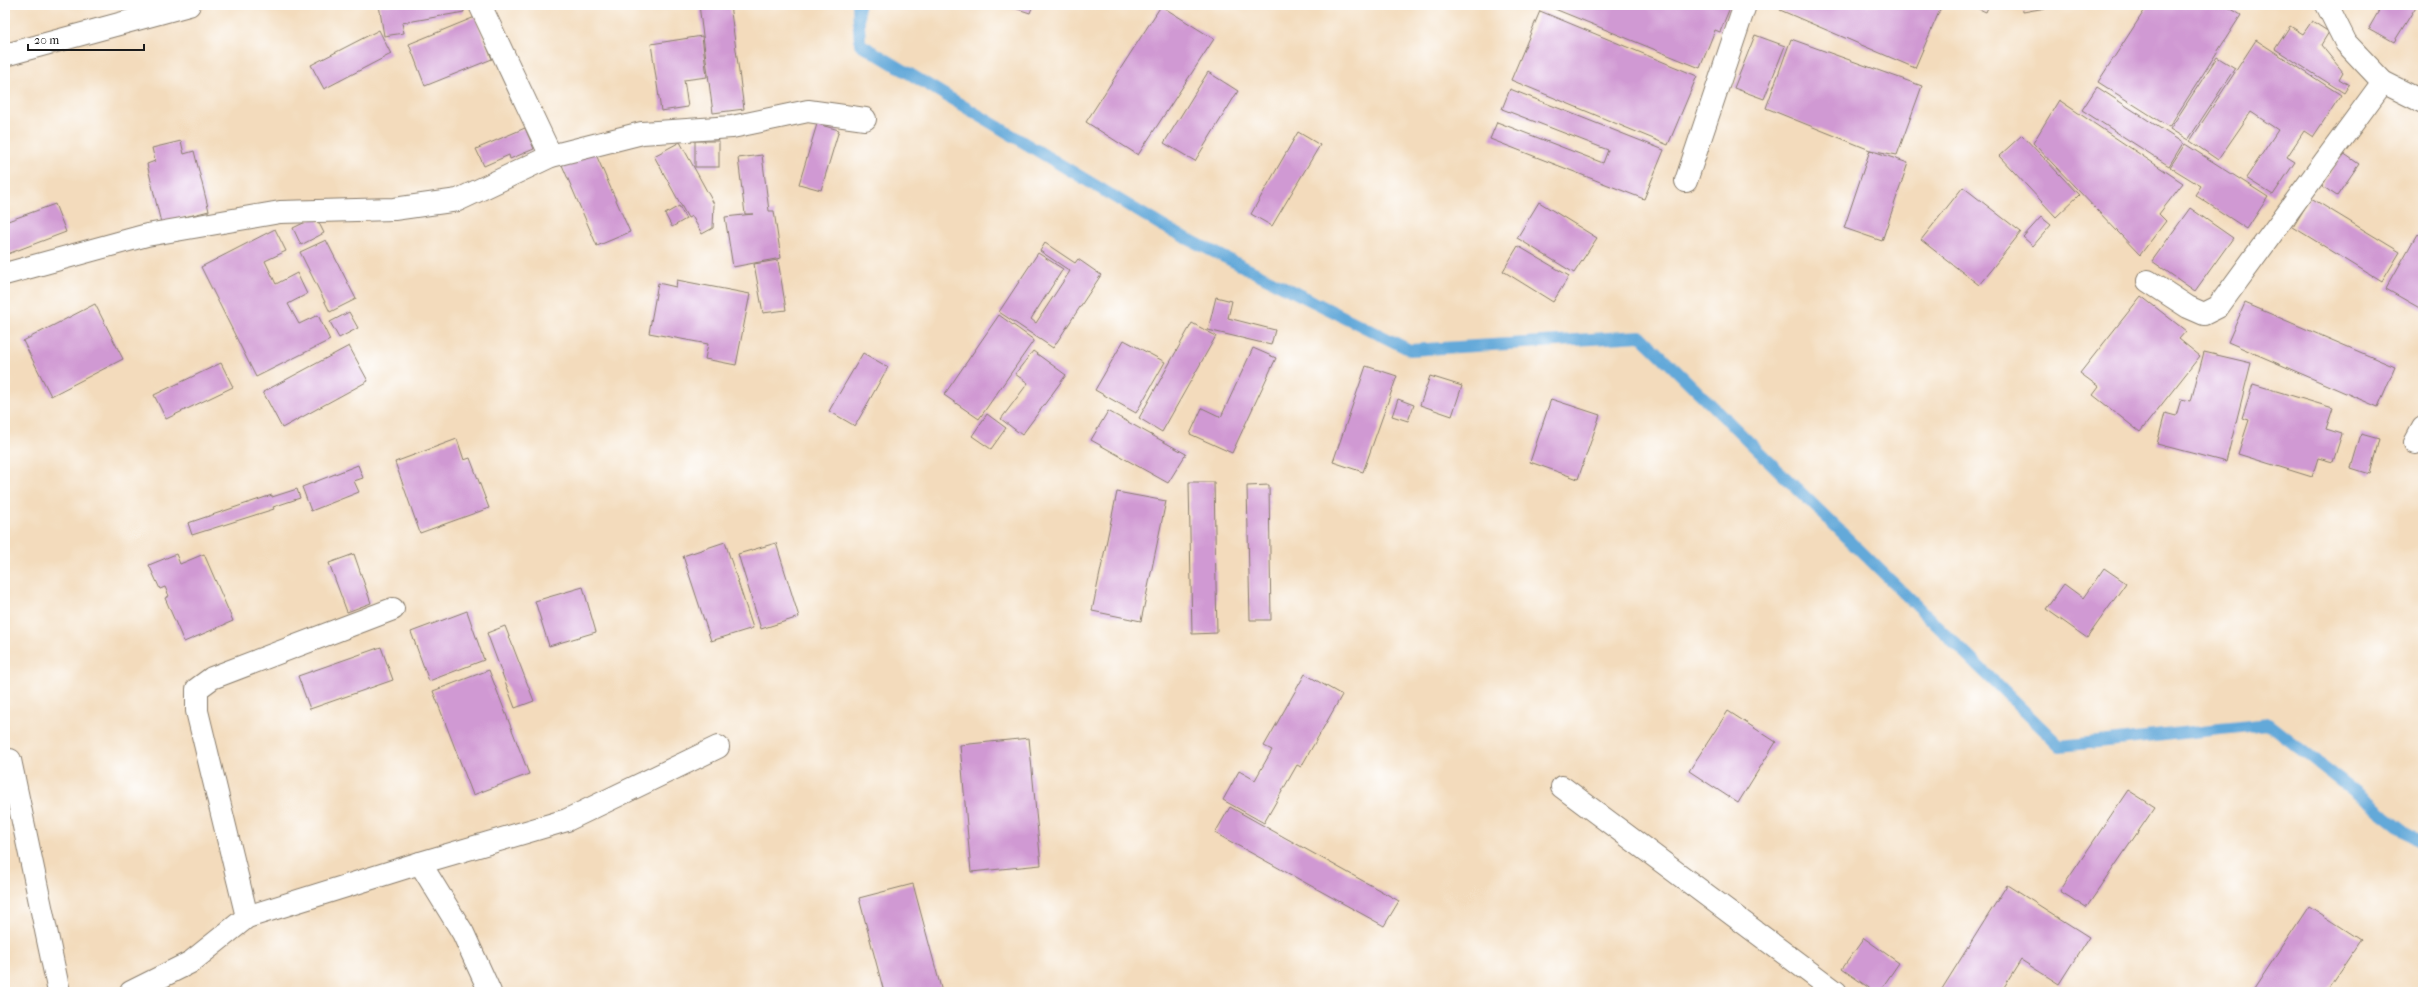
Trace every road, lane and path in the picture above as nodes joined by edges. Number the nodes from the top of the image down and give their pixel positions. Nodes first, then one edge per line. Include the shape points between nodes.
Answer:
1 (189, 5) edge
2 (480, 5) edge
3 (1745, 5) edge
4 (2327, 5) edge
5 (5, 55) edge
6 (2383, 82) junction
7 (2423, 102) edge
8 (865, 119) dead end
9 (551, 156) junction
10 (1686, 181) dead end
11 (5, 274) edge
12 (2148, 281) dead end
13 (393, 610) dead end
14 (718, 747) dead end
15 (10, 760) dead end
16 (1562, 787) dead end
17 (420, 863) junction
18 (247, 917) junction
19 (59, 992) edge
20 (132, 992) edge
21 (490, 992) edge
22 (1836, 992) edge

1 - 5 street
2 - 9 street
3 - 10 street
4 - 6 street via 2346,43
6 - 7 street
6 - 12 street via 2218,307 2204,314 2188,307
8 - 9 street via 808,111 732,127 642,132
9 - 11 street via 458,200 394,210 280,212 147,235
13 - 18 street via 212,678 197,689 197,711
14 - 17 street via 567,820
15 - 19 street
16 - 22 street
17 - 18 street
17 - 21 street via 463,933
18 - 20 street via 191,962

